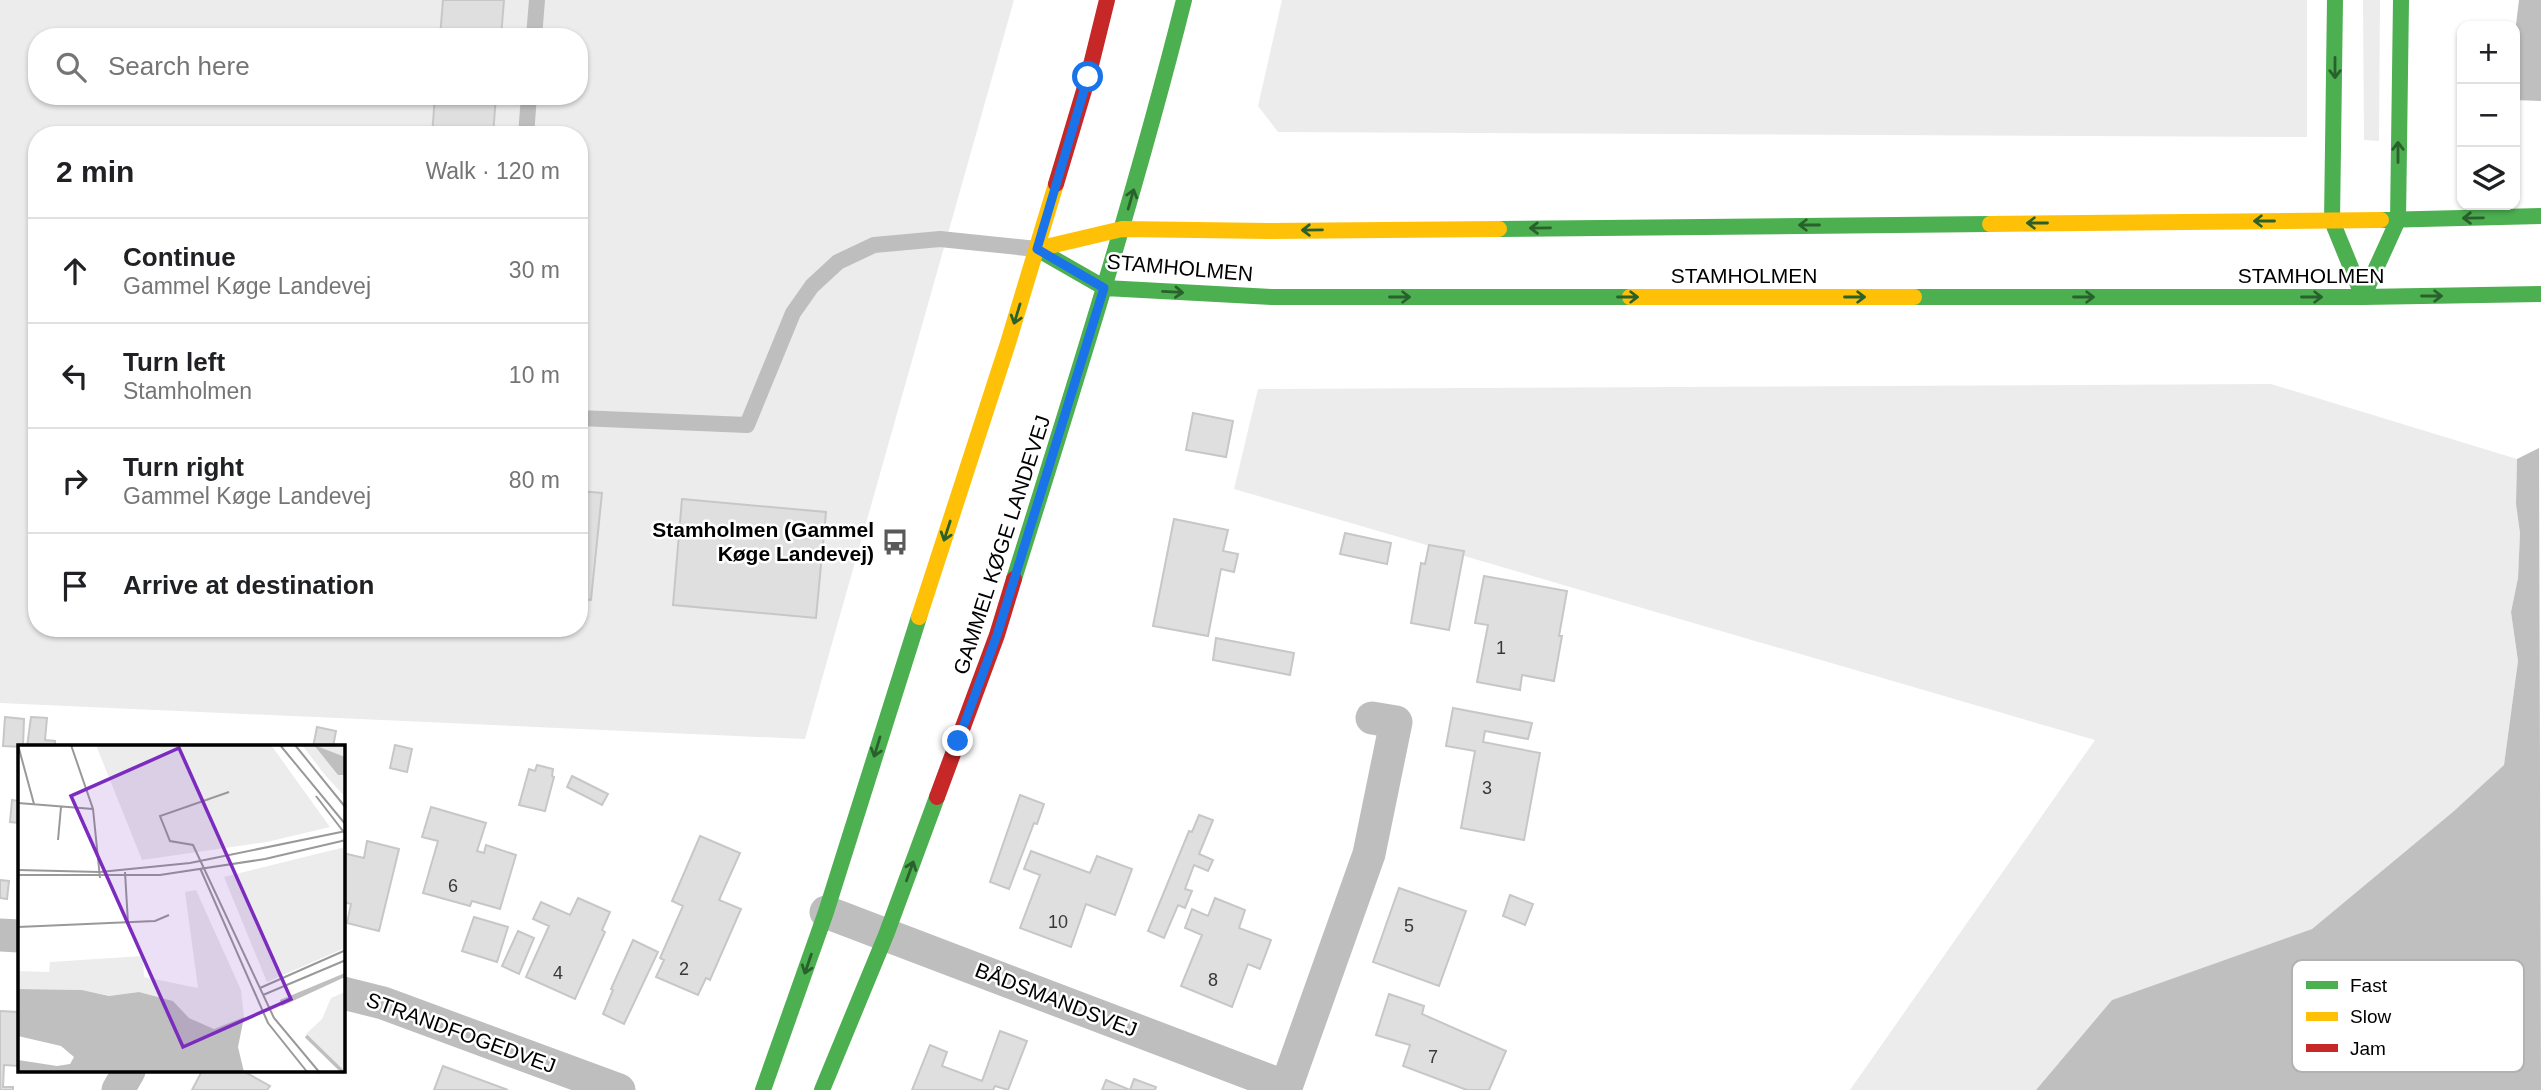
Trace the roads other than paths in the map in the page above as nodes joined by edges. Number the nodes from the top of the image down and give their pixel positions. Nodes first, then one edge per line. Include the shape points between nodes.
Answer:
1 (537, 0) edge
2 (1107, 0) edge
3 (1184, 0) edge
4 (2334, 0) edge
5 (2401, 0) edge
6 (535, 28) edge
7 (528, 105) edge
8 (527, 126) edge
9 (2541, 216) edge
10 (2398, 220) junction
11 (2332, 221) junction
12 (1122, 229) junction
13 (1037, 249) junction
14 (1104, 288) junction
15 (2541, 294) edge
16 (2363, 297) junction
17 (588, 418) edge
18 (1372, 718) dead end
19 (826, 912) junction
20 (0, 934) edge
21 (886, 935) junction
22 (18, 936) edge
23 (345, 994) edge
24 (128, 1072) edge
25 (1286, 1089) edge
26 (118, 1090) edge
27 (619, 1090) edge
28 (763, 1090) edge
29 (822, 1090) edge

1 - 6 lane
2 - 13 main road
12 -> 3 main road, GAMMEL KØGE LANDEVEJ
4 -> 11 main road
10 -> 5 main road
7 - 8 lane
9 -> 10 main road, STAMHOLMEN
10 - 11 main road, STAMHOLMEN
10 - 16 main road
11 -> 12 main road, STAMHOLMEN
11 - 16 main road
12 - 13 main road, STAMHOLMEN
12 - 14 main road, GAMMEL KØGE LANDEVEJ
13 - 14 main road, STAMHOLMEN
13 - 17 lane via 940,239 874,245 838,262 793,313 747,425
13 -> 19 main road
14 -> 16 main road, STAMHOLMEN via 1272,296
21 -> 14 main road, GAMMEL KØGE LANDEVEJ via 997,635
16 -> 15 main road, STAMHOLMEN
18 - 25 street, BÅDSMANDSVEJ via 1396,722 1369,854
19 - 21 street, BÅDSMANDSVEJ
19 -> 28 main road
20 - 22 street
21 - 25 street, BÅDSMANDSVEJ
21 - 29 main road, GAMMEL KØGE LANDEVEJ
23 - 27 street, STRANDFOGEDVEJ via 383,1003
24 - 26 street

